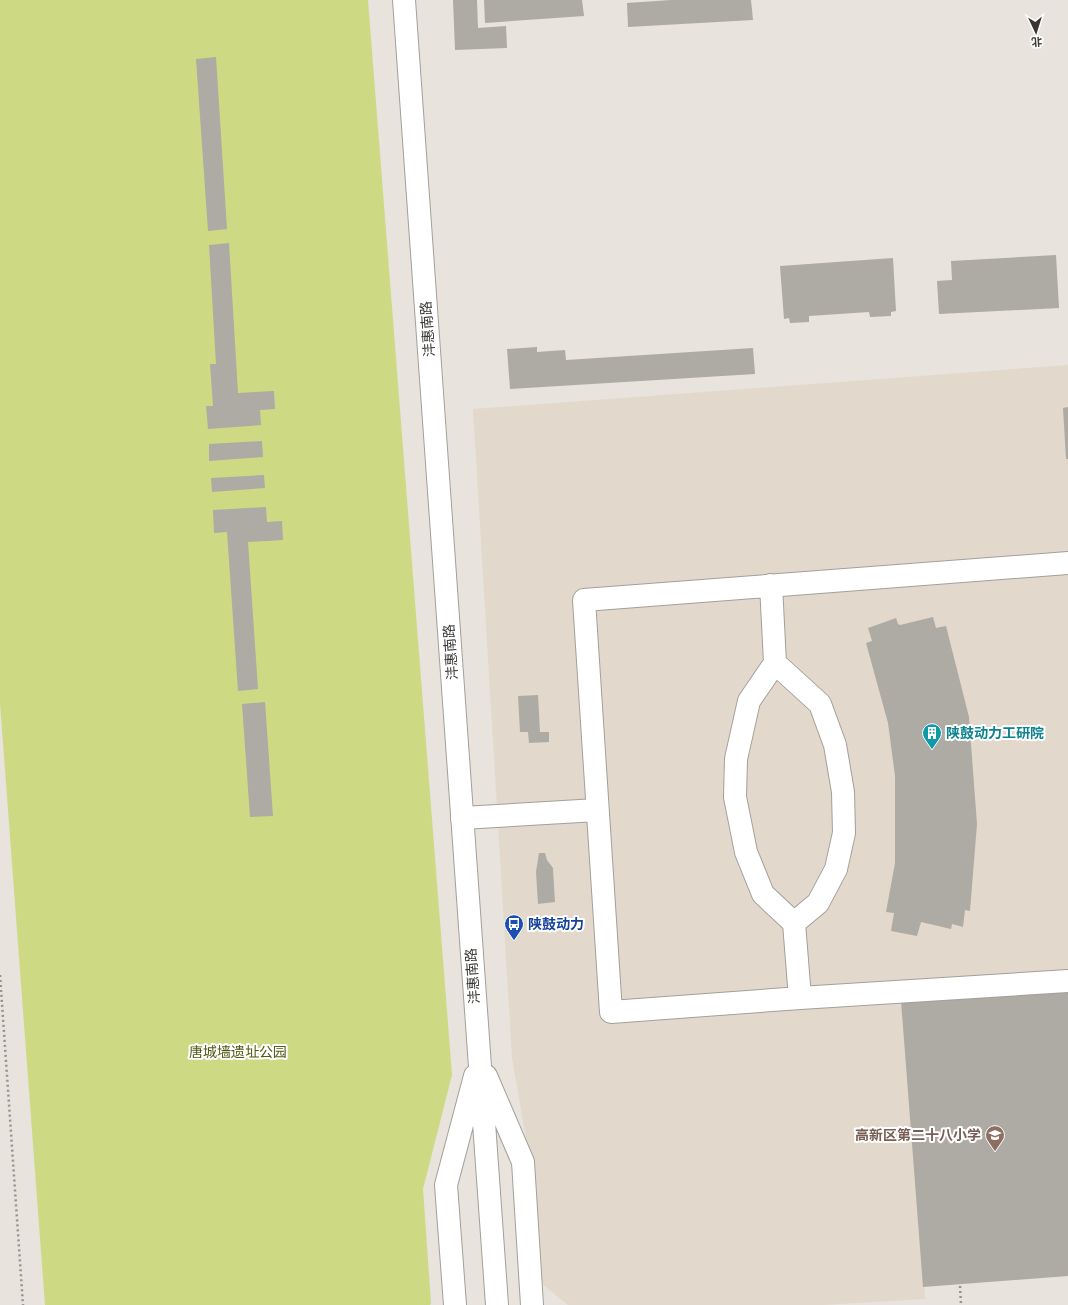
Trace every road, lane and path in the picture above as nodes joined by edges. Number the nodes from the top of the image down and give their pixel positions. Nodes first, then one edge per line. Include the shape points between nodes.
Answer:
1 (404, 0) edge
2 (1068, 563) edge
3 (771, 585) junction
4 (775, 663) junction
5 (597, 810) junction
6 (462, 818) junction
7 (794, 923) junction
8 (0, 975) edge
9 (1068, 981) edge
10 (800, 998) junction
11 (479, 1059) junction
12 (960, 1286) dead end
13 (23, 1305) edge
14 (455, 1305) edge
15 (497, 1305) edge
16 (532, 1305) edge
17 (961, 1305) edge

1 - 6 street, 沣惠南路
2 - 3 street
3 - 4 street
3 - 5 street via 584,600
4 - 7 street via 749,701 736,758 734,797 746,852 764,894
4 - 7 street via 820,704 835,745 843,792 844,833 836,869 818,903
5 - 6 street
5 - 10 street via 611,1012
6 - 11 street, 沣惠南路
7 - 10 street
8 - 13 path
9 - 10 street
11 - 14 street via 446,1185
11 - 15 street, 沣惠南路
11 - 16 street via 523,1162
12 - 17 path

